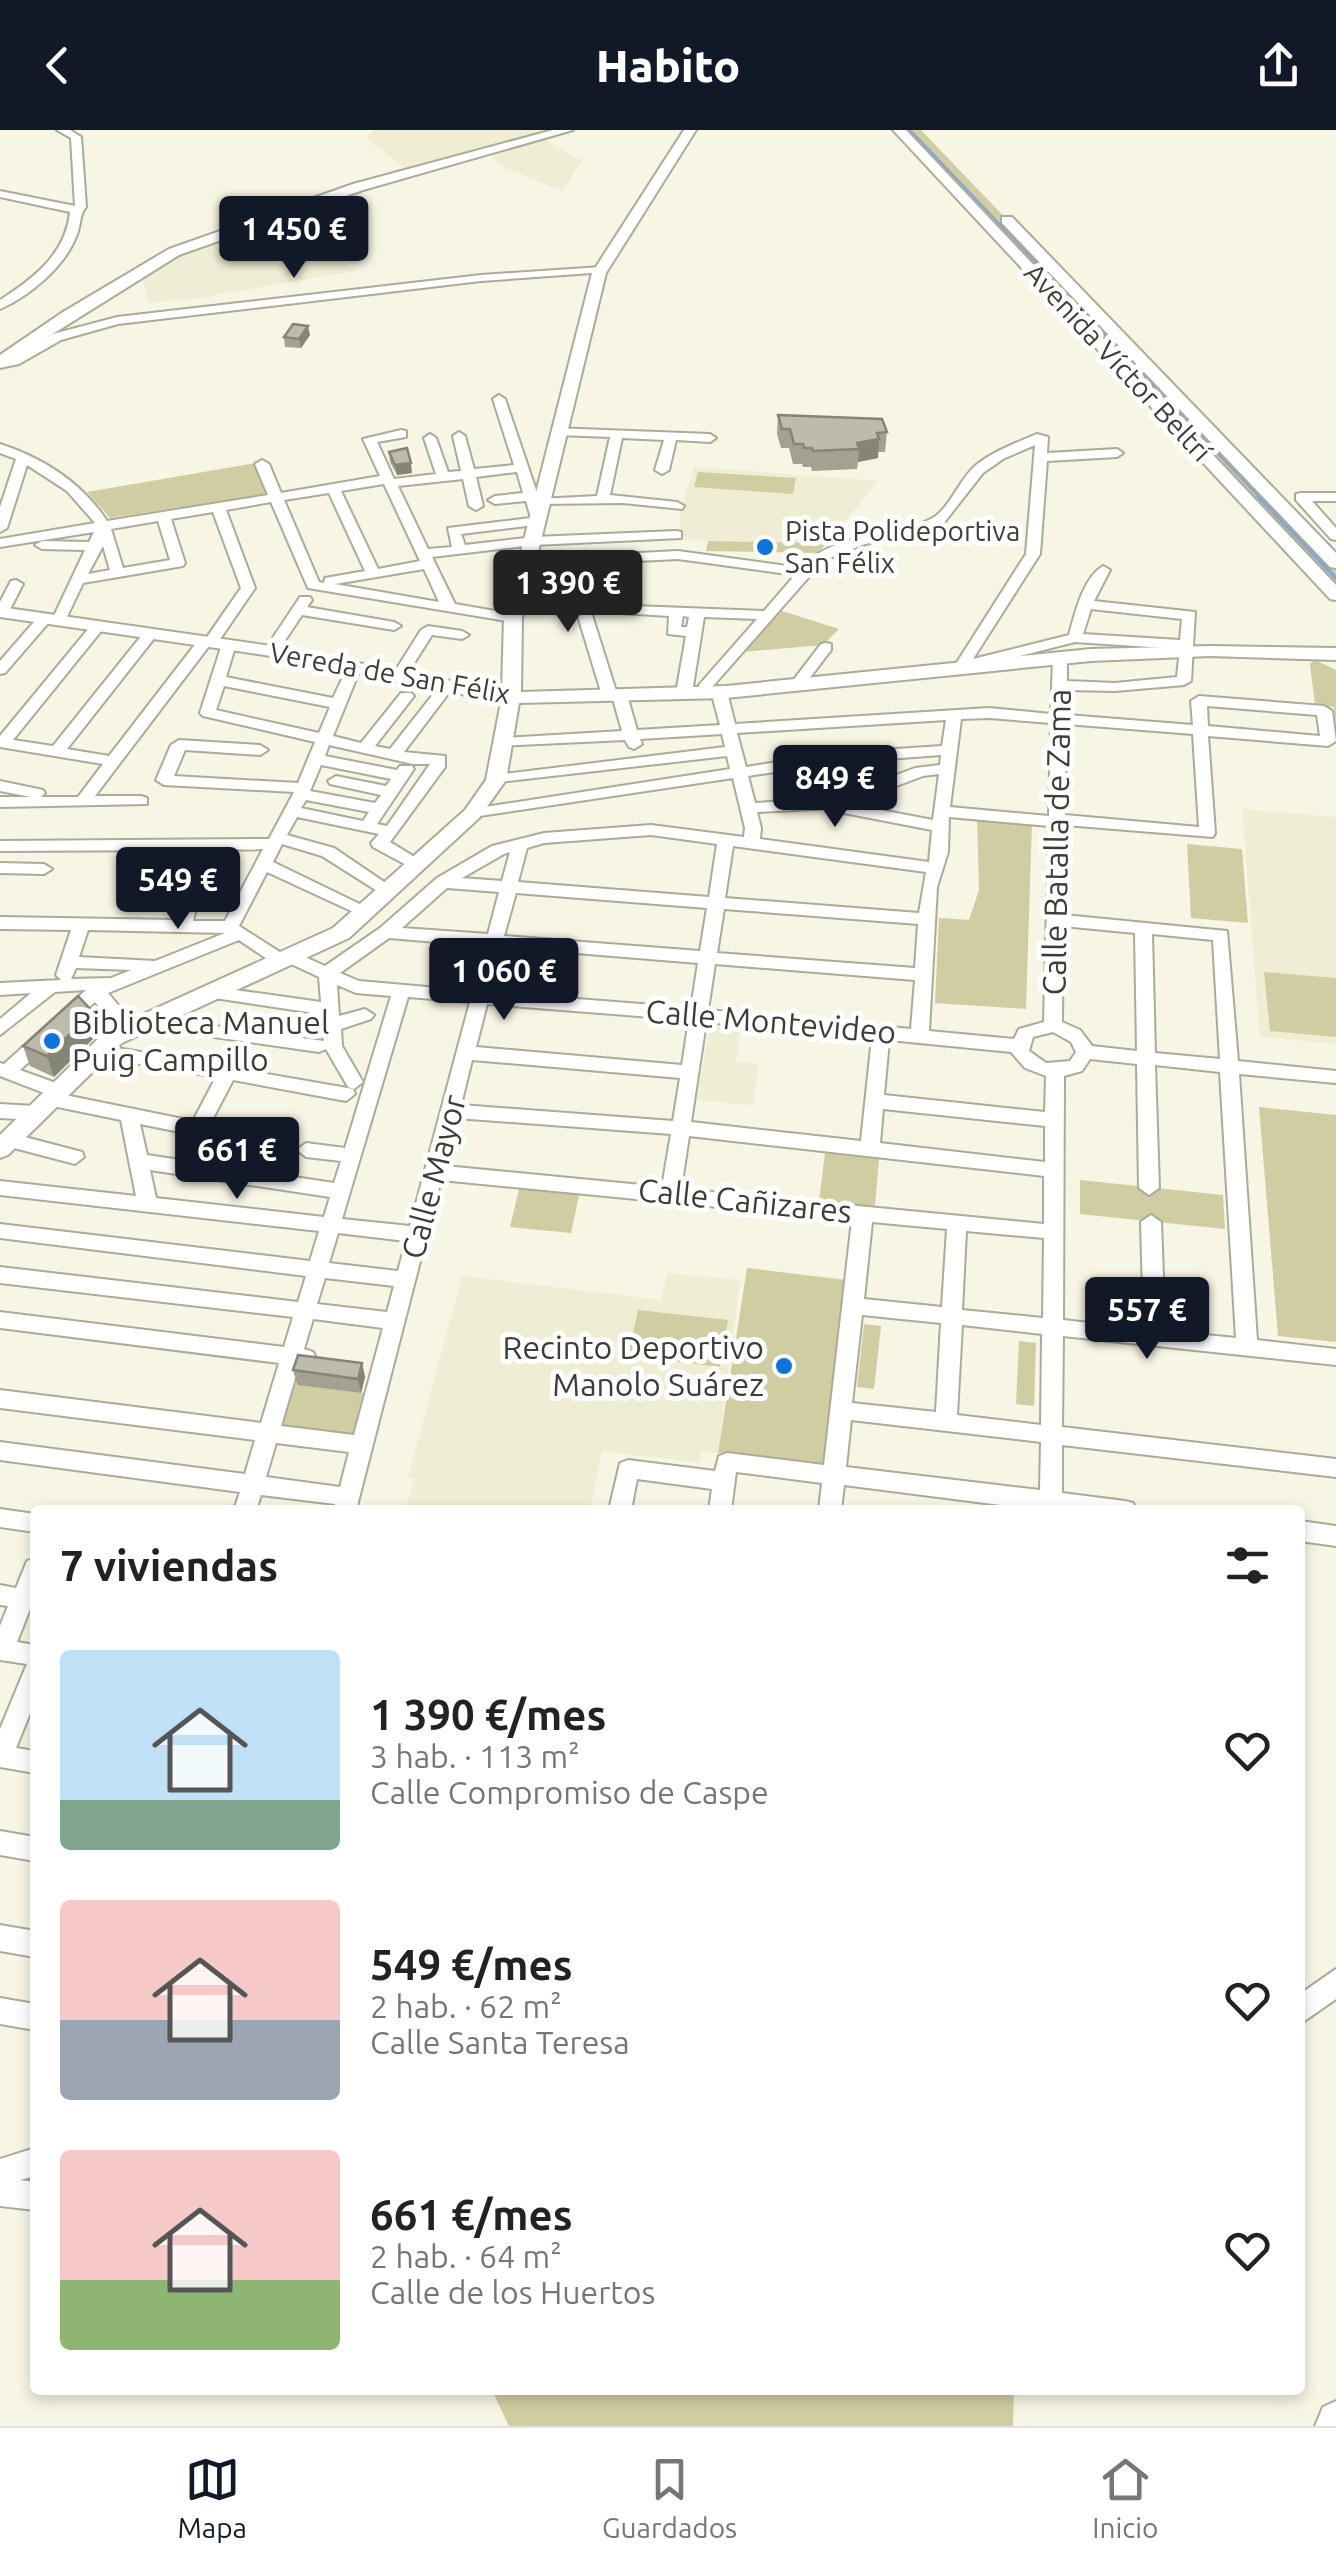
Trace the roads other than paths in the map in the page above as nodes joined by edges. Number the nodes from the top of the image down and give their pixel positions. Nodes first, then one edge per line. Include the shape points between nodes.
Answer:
1 (62, 130) edge
2 (567, 130) edge
3 (690, 130) edge
4 (899, 130) edge
5 (921, 130) edge
6 (0, 194) edge
7 (76, 210) junction
8 (601, 270) junction
9 (0, 305) edge
10 (0, 363) edge
11 (498, 399) dead end
12 (558, 431) junction
13 (401, 434) dead end
14 (617, 434) junction
15 (460, 436) dead end
16 (671, 436) junction
17 (430, 438) dead end
18 (710, 438) dead end
19 (0, 448) edge
20 (1117, 453) dead end
21 (464, 455) junction
22 (1040, 456) junction
23 (23, 457) junction
24 (437, 458) junction
25 (262, 464) dead end
26 (550, 464) junction
27 (521, 467) junction
28 (662, 470) dead end
29 (468, 473) junction
30 (443, 476) junction
31 (389, 481) junction
32 (332, 488) junction
33 (276, 497) junction
34 (1336, 497) edge
35 (537, 499) junction
36 (603, 499) junction
37 (494, 500) dead end
38 (476, 506) dead end
39 (677, 506) dead end
40 (218, 507) junction
41 (163, 516) junction
42 (539, 521) junction
43 (103, 526) junction
44 (0, 528) edge
45 (1335, 534) edge
46 (676, 535) dead end
47 (534, 541) junction
48 (0, 543) edge
49 (96, 546) junction
50 (459, 548) junction
51 (426, 559) junction
52 (568, 560) junction
53 (526, 562) junction
54 (1336, 562) edge
55 (1103, 570) dead end
56 (804, 572) junction
57 (118, 573) junction
58 (373, 574) junction
59 (81, 579) junction
60 (16, 584) dead end
61 (313, 584) junction
62 (577, 590) junction
63 (1336, 595) edge
64 (1084, 604) junction
65 (449, 608) junction
66 (300, 610) junction
67 (1, 612) edge
68 (677, 612) junction
69 (697, 613) junction
70 (768, 616) junction
71 (513, 618) junction
72 (52, 619) junction
73 (99, 626) junction
74 (394, 626) dead end
75 (694, 632) junction
76 (151, 633) junction
77 (462, 635) dead end
78 (1075, 638) junction
79 (215, 642) junction
80 (826, 648) dead end
81 (1185, 648) junction
82 (271, 651) junction
83 (1283, 652) junction
84 (1336, 654) edge
85 (1060, 658) junction
86 (354, 667) junction
87 (961, 667) junction
88 (0, 670) edge
89 (1336, 670) edge
90 (399, 676) junction
91 (218, 680) junction
92 (1060, 684) junction
93 (797, 685) junction
94 (448, 686) junction
95 (713, 692) junction
96 (684, 693) junction
97 (615, 695) junction
98 (406, 696) dead end
99 (511, 698) junction
100 (339, 704) junction
101 (954, 715) junction
102 (1059, 719) junction
103 (268, 726) junction
104 (728, 729) junction
105 (1201, 730) junction
106 (631, 735) junction
107 (325, 739) junction
108 (1, 742) edge
109 (503, 742) junction
110 (365, 748) junction
111 (260, 750) junction
112 (734, 750) junction
113 (927, 750) junction
114 (949, 750) junction
115 (56, 752) junction
116 (394, 754) junction
117 (316, 759) junction
118 (413, 759) junction
119 (113, 762) junction
120 (640, 762) junction
121 (941, 769) junction
122 (740, 774) junction
123 (402, 776) junction
124 (496, 780) junction
125 (336, 781) dead end
126 (247, 785) junction
127 (0, 786) edge
128 (647, 789) junction
129 (302, 791) junction
130 (390, 792) junction
131 (141, 801) dead end
132 (0, 802) edge
133 (82, 802) junction
134 (836, 803) junction
135 (748, 808) junction
136 (379, 809) junction
137 (291, 811) junction
138 (472, 814) junction
139 (941, 818) junction
140 (1056, 820) junction
141 (368, 826) junction
142 (391, 832) junction
143 (726, 839) junction
144 (275, 841) junction
145 (751, 842) junction
146 (202, 843) junction
147 (520, 844) junction
148 (0, 846) edge
149 (263, 864) junction
150 (418, 864) junction
151 (0, 868) edge
152 (937, 868) junction
153 (44, 869) dead end
154 (443, 882) junction
155 (509, 886) junction
156 (388, 890) junction
157 (716, 903) junction
158 (366, 911) junction
159 (926, 920) junction
160 (1054, 920) junction
161 (0, 924) edge
162 (81, 924) junction
163 (183, 926) junction
164 (1143, 928) junction
165 (234, 931) junction
166 (386, 932) junction
167 (496, 941) junction
168 (708, 957) junction
169 (286, 959) junction
170 (69, 962) junction
171 (157, 966) junction
172 (326, 974) junction
173 (924, 975) junction
174 (115, 983) junction
175 (57, 986) junction
176 (0, 989) edge
177 (96, 991) junction
178 (207, 992) junction
179 (401, 992) junction
180 (482, 998) junction
181 (287, 1004) junction
182 (322, 1008) dead end
183 (699, 1014) junction
184 (365, 1015) dead end
185 (135, 1025) junction
186 (332, 1025) junction
187 (1053, 1026) junction
188 (0, 1029) edge
189 (882, 1032) junction
190 (920, 1036) junction
191 (270, 1039) junction
192 (319, 1046) dead end
193 (1019, 1046) junction
194 (100, 1051) junction
195 (1085, 1052) junction
196 (468, 1053) junction
197 (1145, 1058) junction
198 (1229, 1066) junction
199 (3, 1070) edge
200 (690, 1072) junction
201 (1055, 1072) junction
202 (228, 1073) junction
203 (1336, 1077) edge
204 (55, 1093) junction
205 (875, 1101) junction
206 (0, 1110) edge
207 (452, 1110) junction
208 (35, 1113) junction
209 (129, 1116) junction
210 (1054, 1120) junction
211 (682, 1128) junction
212 (198, 1129) junction
213 (274, 1144) dead end
214 (6, 1146) edge
215 (870, 1149) junction
216 (306, 1150) dead end
217 (354, 1156) junction
218 (75, 1157) dead end
219 (138, 1160) junction
220 (1054, 1170) junction
221 (436, 1172) junction
222 (0, 1188) edge
223 (1149, 1188) dead end
224 (343, 1192) junction
225 (671, 1192) junction
226 (148, 1205) junction
227 (863, 1213) junction
228 (1151, 1222) dead end
229 (956, 1223) junction
230 (333, 1226) junction
231 (0, 1231) edge
232 (1054, 1232) junction
233 (419, 1235) junction
234 (319, 1270) junction
235 (0, 1275) edge
236 (407, 1280) junction
237 (853, 1306) junction
238 (307, 1311) junction
239 (952, 1316) junction
240 (0, 1320) edge
241 (396, 1322) junction
242 (1052, 1327) junction
243 (1155, 1338) junction
244 (1247, 1348) junction
245 (293, 1356) junction
246 (1336, 1357) edge
247 (335, 1361) edge
248 (0, 1399) edge
249 (841, 1410) junction
250 (946, 1422) junction
251 (268, 1432) junction
252 (1051, 1435) junction
253 (363, 1445) junction
254 (0, 1451) edge
255 (1336, 1468) edge
256 (725, 1472) junction
257 (834, 1474) junction
258 (252, 1485) junction
259 (347, 1504) edge
260 (246, 1505) edge
261 (621, 1505) edge
262 (721, 1505) edge
263 (831, 1505) edge
264 (1051, 1505) edge
265 (0, 1518) edge
266 (30, 1522) edge
267 (1305, 1533) edge
268 (1336, 1536) edge
269 (30, 1574) edge
270 (11, 1597) edge
271 (1, 1650) edge
272 (30, 1654) edge
273 (30, 1684) edge
274 (1, 1756) edge
275 (30, 1761) edge
276 (0, 1843) edge
277 (30, 1848) edge
278 (0, 1938) edge
279 (30, 1943) edge
280 (1336, 1982) edge
281 (1305, 2007) edge
282 (0, 2012) edge
283 (30, 2016) edge
284 (30, 2164) edge
285 (0, 2174) edge
286 (0, 2192) edge
287 (30, 2195) edge

1 - 7 street via 76,137 79,148
2 - 10 main road via 375,182 174,252
3 - 8 main road
4 - 63 main road, Avenida Víctor Beltrí
5 - 54 main road, Avenida Víctor Beltrí
6 - 7 street
7 - 9 street via 50,270
8 - 10 street via 117,321 57,337
8 - 12 main road
11 - 27 street
12 - 14 street
12 - 26 main road
13 - 31 street via 369,440
14 - 16 street
14 - 36 street
15 - 21 street
16 - 18 street
16 - 28 street
17 - 24 street
19 - 23 street
20 - 22 street
21 - 24 street
21 - 29 street
22 - 56 street via 1042,436 978,470 938,522 830,551
22 - 87 street via 1032,554
23 - 43 street via 66,481
23 - 44 street
24 - 30 street
25 - 33 street
26 - 27 street
26 - 35 main road
27 - 29 street
27 - 35 street
29 - 30 street
29 - 38 street
30 - 31 street
31 - 32 street
31 - 51 street
32 - 33 street
32 - 58 street
33 - 40 street
33 - 61 street
34 - 45 street via 1300,497
35 - 36 street
35 - 37 street
35 - 42 main road
36 - 39 street
40 - 41 street
40 - 79 street via 248,588
41 - 43 street
41 - 57 street via 178,563
42 - 47 main road
42 - 50 street via 453,531
43 - 48 street
43 - 49 street
43 - 57 street
46 - 47 street
47 - 50 street
47 - 53 main road
48 - 49 street
49 - 59 street
50 - 51 street
51 - 58 street
51 - 65 street
52 - 53 street
52 - 56 street via 678,556
52 - 62 street
53 - 71 main road
55 - 64 street
56 - 70 street
57 - 59 street
58 - 61 street
59 - 72 street
60 - 67 street
61 - 65 street
61 - 66 street
62 - 68 street via 629,588 626,610
62 - 97 street
64 - 78 street
64 - 81 street via 1190,614
65 - 71 street
66 - 74 street
66 - 82 street
67 - 72 main road, Vereda de San Félix
68 - 69 street
68 - 75 street via 673,631
69 - 70 street
69 - 75 street
70 - 95 street via 706,684
71 - 99 main road
72 - 73 main road, Vereda de San Félix
72 - 88 street
73 - 76 main road, Vereda de San Félix
73 - 108 street
75 - 96 street
76 - 79 main road, Vereda de San Félix
76 - 115 street
77 - 90 street via 428,630
78 - 81 street, Vereda de San Félix
78 - 87 street, Vereda de San Félix
79 - 82 main road, Vereda de San Félix
79 - 91 street
79 - 119 street
80 - 93 street
81 - 83 main road, Vereda de San Félix
81 - 85 main road, Vereda de San Félix
81 - 92 street via 1184,681
82 - 86 main road, Vereda de San Félix
83 - 84 main road, Vereda de San Félix
83 - 89 main road
85 - 87 main road, Vereda de San Félix
85 - 92 street, Calle Batalla de Zama
86 - 90 main road, Vereda de San Félix
86 - 100 street
87 - 93 main road, Vereda de San Félix
90 - 94 main road, Vereda de San Félix
91 - 100 street
91 - 103 street via 208,713
92 - 102 street, Calle Batalla de Zama
93 - 95 main road, Vereda de San Félix
94 - 99 main road, Vereda de San Félix
94 - 116 street
95 - 96 main road, Vereda de San Félix
95 - 104 street
96 - 97 main road, Vereda de San Félix
97 - 99 main road, Vereda de San Félix
97 - 106 street
98 - 110 street
99 - 109 main road
100 - 107 street
101 - 102 street
101 - 104 street
101 - 114 street
102 - 105 street
102 - 140 street, Calle Batalla de Zama
103 - 107 street
103 - 111 street
104 - 106 street
104 - 112 street
105 - 105 street via 1199,702 1324,711 1328,741
105 - 140 street via 1207,832
106 - 109 street
106 - 120 street
107 - 110 street
107 - 117 street
108 - 115 street
109 - 124 main road
110 - 116 street
111 - 126 street
111 - 126 street via 179,745 164,780
112 - 120 street
112 - 122 street
113 - 114 street
113 - 121 street
113 - 122 street
114 - 121 street
115 - 119 street
116 - 118 street
117 - 123 street
117 - 129 street
118 - 123 street
118 - 142 street via 439,759
119 - 133 street
120 - 124 street
120 - 128 street
121 - 134 street
121 - 139 street
122 - 128 street
122 - 135 street
123 - 130 street
124 - 138 main road
125 - 130 street
126 - 129 street
127 - 133 street
128 - 138 street
129 - 136 street
129 - 137 street
130 - 136 street
131 - 133 street
132 - 133 street
134 - 135 street
134 - 139 street
135 - 145 street
136 - 141 street
137 - 141 street
137 - 144 street
138 - 150 main road
139 - 140 street
139 - 152 street
140 - 160 street, Calle Batalla de Zama
141 - 142 street
142 - 150 street via 379,842
143 - 145 street
143 - 147 street via 651,830
143 - 157 street
144 - 146 street
144 - 149 street
144 - 156 street via 328,852
145 - 152 street
146 - 148 street
146 - 163 street
147 - 154 street
147 - 155 street, Calle Mayor
149 - 158 street
149 - 165 street
150 - 156 main road
151 - 153 street
152 - 159 street
154 - 155 street
154 - 166 street
155 - 157 street
155 - 167 street, Calle Mayor
156 - 158 main road
157 - 159 street
157 - 168 street
158 - 169 main road via 342,933
159 - 173 street
160 - 164 street
160 - 187 street, Calle Batalla de Zama
161 - 162 street
162 - 163 street
162 - 170 street
163 - 165 street
164 - 197 street
164 - 198 street via 1220,935
165 - 169 street, Calle Montevideo
165 - 171 street
166 - 167 street
166 - 172 street
167 - 168 street
167 - 180 street, Calle Mayor
168 - 173 street
168 - 183 street
169 - 172 street, Calle Montevideo
169 - 178 main road
170 - 171 street
170 - 175 street
171 - 174 street
172 - 179 street, Calle Montevideo via 356,987
172 - 186 street
173 - 190 street
174 - 175 street
174 - 177 street
175 - 176 street
175 - 188 street
177 - 185 street
177 - 199 street
178 - 181 street
178 - 185 main road
179 - 180 street, Calle Montevideo
179 - 217 street
180 - 183 street, Calle Montevideo
180 - 196 street, Calle Mayor
181 - 182 street
181 - 191 street
183 - 189 street, Calle Montevideo
183 - 200 street
184 - 186 street
185 - 191 street
185 - 194 main road
186 - 202 street via 350,1088
187 - 193 street via 1033,1028
187 - 195 street via 1076,1035
189 - 190 street, Calle Montevideo
189 - 205 street
190 - 193 street, Calle Montevideo
191 - 192 street
193 - 201 street via 1033,1066
194 - 202 street
194 - 204 main road
195 - 197 street
195 - 201 street via 1076,1066
196 - 200 street
196 - 207 street, Calle Mayor
197 - 198 street
197 - 223 street
198 - 203 street
198 - 244 street
199 - 204 street
200 - 211 street
201 - 210 street
202 - 212 street
204 - 208 main road
204 - 209 street via 60,1101
205 - 210 street
205 - 215 street
206 - 208 street
207 - 211 street
207 - 221 street, Calle Mayor
208 - 214 main road
209 - 212 street
209 - 219 street
210 - 220 street
211 - 215 street
211 - 225 street
212 - 213 street
214 - 218 street
215 - 220 street
216 - 217 street
217 - 224 street
219 - 224 street
219 - 226 street
220 - 232 street
221 - 225 street, Calle Cañizares
221 - 233 street, Calle Mayor
222 - 226 street
224 - 230 street
225 - 227 street, Calle Cañizares
226 - 230 street
227 - 229 street, Calle Cañizares
227 - 237 street
228 - 243 street
229 - 232 street, Calle Cañizares
229 - 239 street
230 - 233 street
230 - 234 street
231 - 234 street
232 - 242 street
233 - 236 street, Calle Mayor
234 - 236 street
234 - 238 street
235 - 238 street
236 - 241 street, Calle Mayor
237 - 239 street
237 - 249 street
238 - 241 street
238 - 245 street
239 - 242 street
239 - 250 street
240 - 245 street
241 - 253 street, Calle Mayor via 376,1366
242 - 243 street
242 - 252 street
243 - 244 street
244 - 246 street
245 - 247 street
245 - 251 street
248 - 251 street
249 - 250 street
249 - 257 street
250 - 252 street
251 - 253 street
251 - 258 street
252 - 255 street
252 - 264 street
253 - 259 street, Calle Mayor
254 - 258 street
256 - 257 street
256 - 261 street via 628,1469
256 - 262 street
257 - 263 street
257 - 264 street
258 - 259 street
258 - 260 street
265 - 266 street
267 - 268 street
269 - 270 street
270 - 271 street
271 - 272 street
273 - 274 street
274 - 275 street
276 - 277 street
278 - 279 street
280 - 281 street
282 - 283 street
284 - 285 street
286 - 287 street

